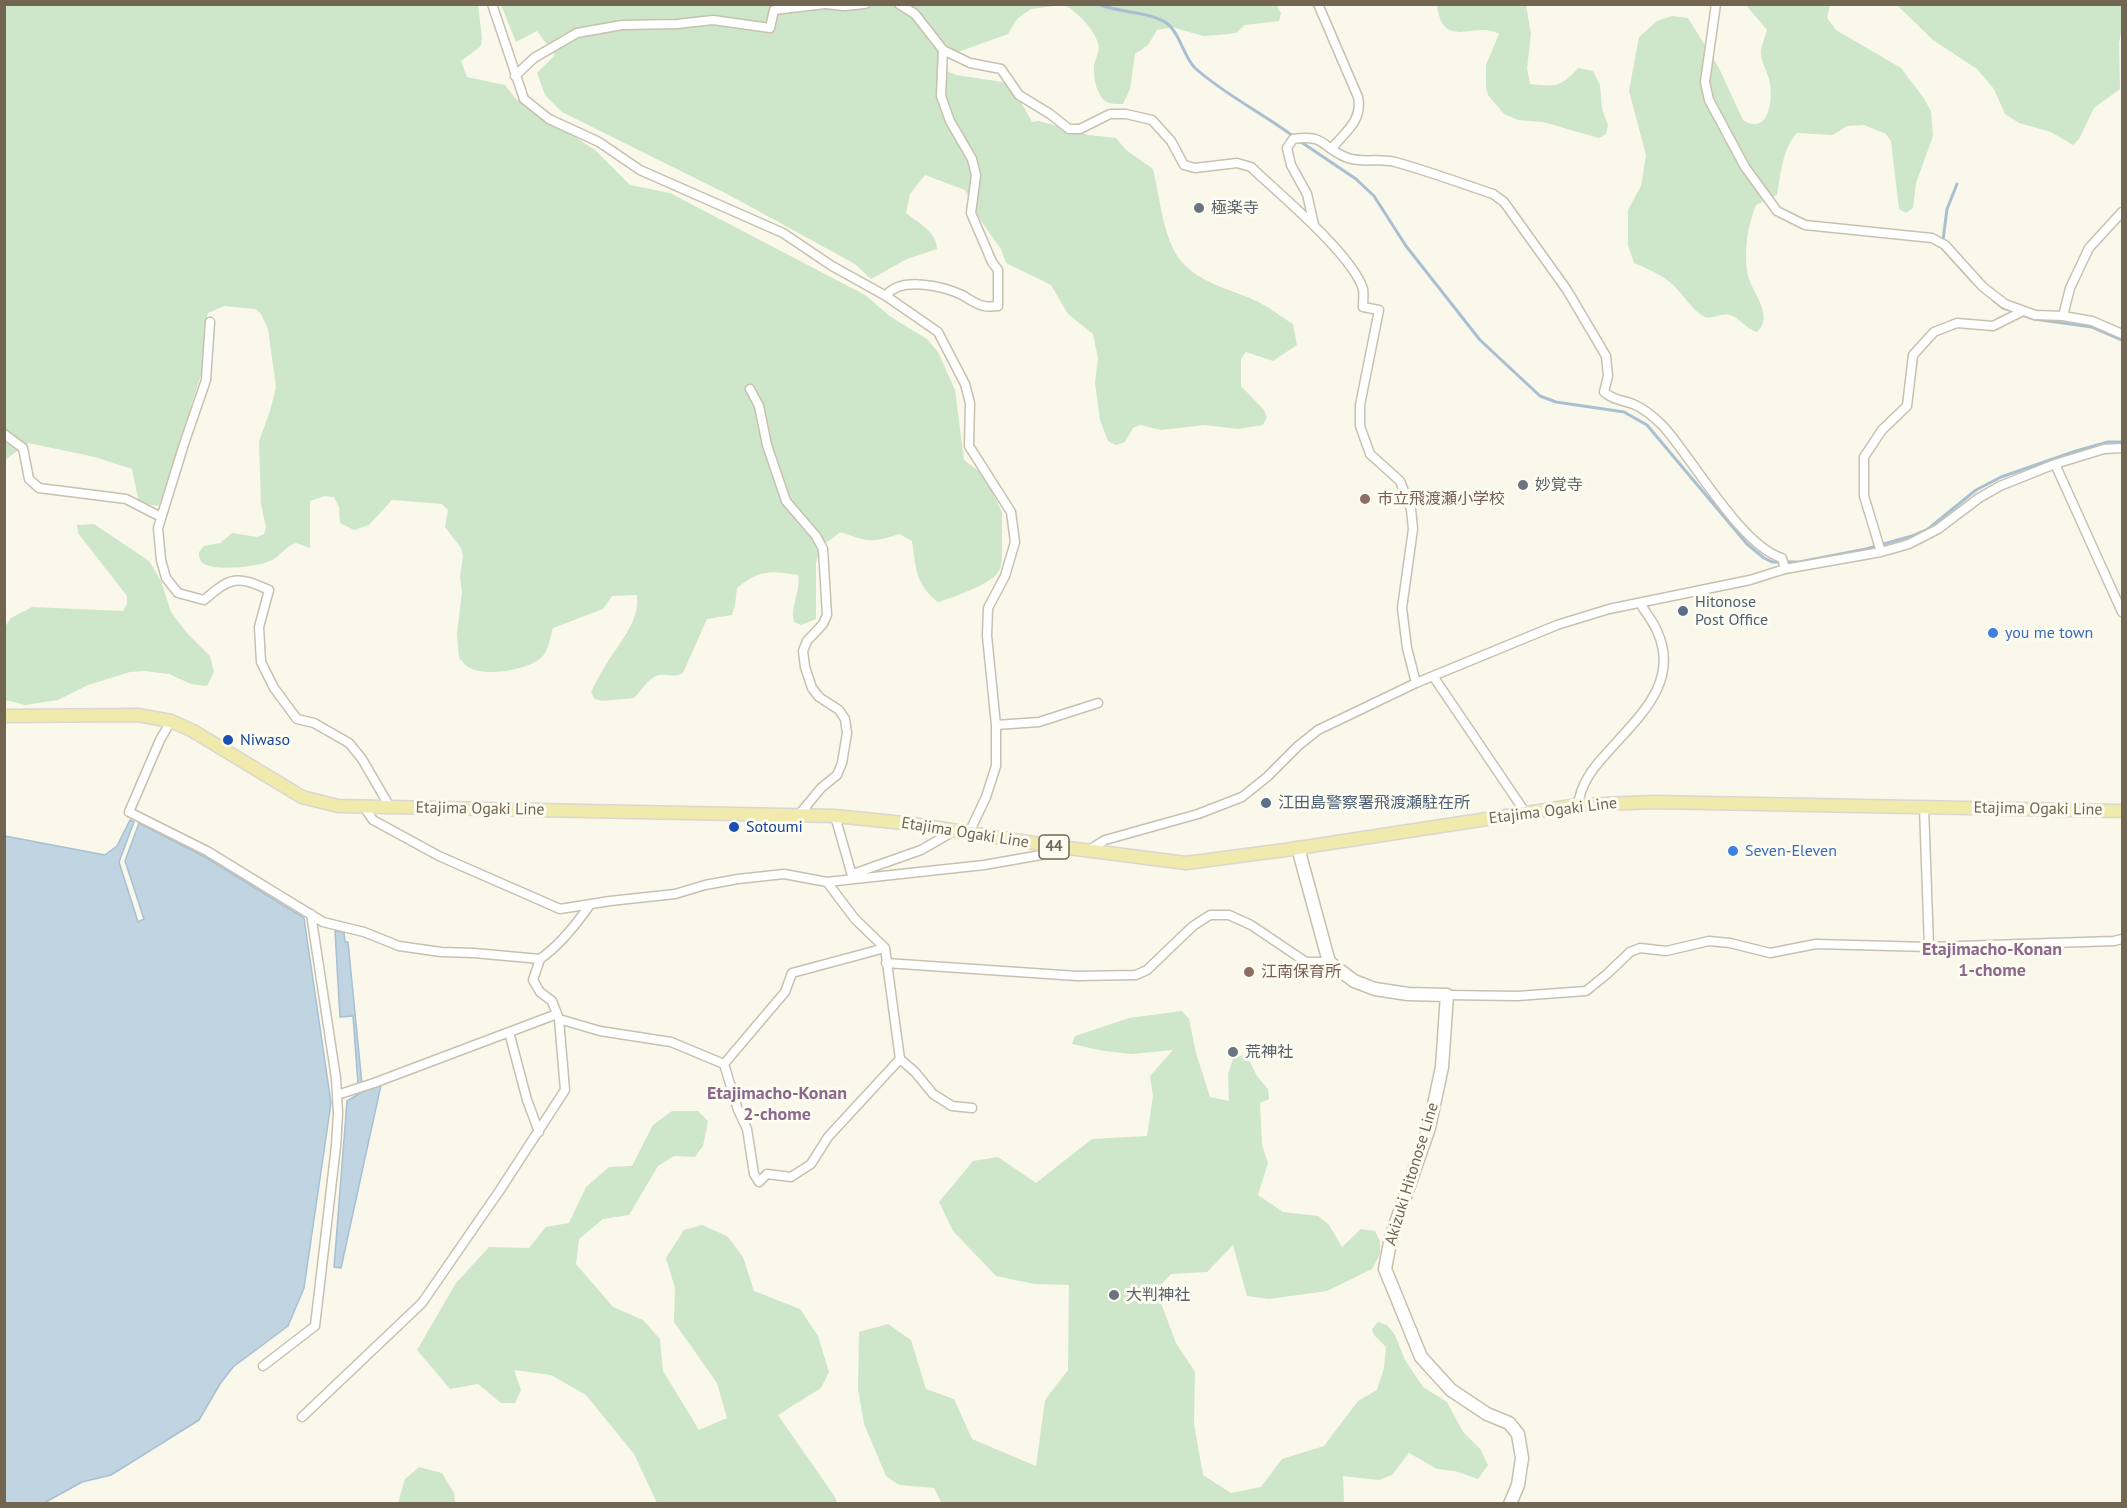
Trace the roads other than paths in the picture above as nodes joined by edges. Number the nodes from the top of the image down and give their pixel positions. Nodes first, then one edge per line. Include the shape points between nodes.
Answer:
1 (492, 4) edge
2 (825, 4) edge
3 (865, 4) edge
4 (899, 4) edge
5 (1318, 4) edge
6 (1716, 4) edge
7 (943, 50) junction
8 (515, 76) junction
9 (1330, 149) junction
10 (2122, 212) edge
11 (1315, 228) junction
12 (886, 296) junction
13 (2023, 311) junction
14 (2063, 316) junction
15 (210, 322) dead end
16 (2122, 334) edge
17 (750, 388) dead end
18 (4, 434) edge
19 (2122, 448) edge
20 (2055, 464) junction
21 (161, 517) junction
22 (1881, 552) junction
23 (1784, 564) junction
24 (1640, 603) junction
25 (2122, 612) edge
26 (1433, 676) junction
27 (1416, 683) junction
28 (1098, 703) dead end
29 (4, 716) edge
30 (171, 721) junction
31 (996, 725) junction
32 (1578, 805) junction
33 (364, 807) junction
34 (390, 807) junction
35 (1924, 807) junction
36 (2122, 811) edge
37 (1525, 812) junction
38 (798, 816) junction
39 (835, 816) junction
40 (954, 830) junction
41 (969, 833) junction
42 (1053, 846) junction
43 (1298, 848) junction
44 (1089, 850) junction
45 (853, 877) junction
46 (826, 882) junction
47 (589, 906) junction
48 (311, 914) junction
49 (2122, 939) edge
50 (1929, 947) junction
51 (885, 948) junction
52 (540, 959) junction
53 (1329, 962) junction
54 (886, 963) junction
55 (1447, 995) junction
56 (558, 1017) junction
57 (509, 1032) junction
58 (900, 1059) junction
59 (724, 1064) junction
60 (337, 1095) junction
61 (972, 1108) dead end
62 (539, 1132) junction
63 (263, 1366) dead end
64 (302, 1417) dead end
65 (1510, 1503) edge

1 - 8 street
2 - 3 street
2 - 8 street via 774,10 770,28 712,20 622,25 577,33 534,58
4 - 7 street via 915,14
5 - 9 street via 1360,106 1359,116
6 - 13 street via 1705,82 1709,100 1745,167 1777,211 1805,225 1932,238 1945,245 1983,287 2005,304
7 - 11 street via 970,63 1001,69 1019,95 1069,129 1080,129 1110,114 1126,114 1152,120 1171,141 1184,165 1196,168 1237,163 1251,167
7 - 12 street via 941,96 972,159 976,175 971,213 998,270 998,306 982,306 960,294 916,284 891,290
8 - 12 street via 524,99 549,119 598,142 639,170 783,233
9 - 11 street via 1310,136 1293,139 1287,148 1291,165 1307,194
9 - 23 street via 1362,161 1392,161 1493,194 1504,202 1567,290 1606,356 1608,376 1604,392 1635,405 1661,424 1750,538
10 - 14 street via 2089,248 2070,288
11 - 27 street via 1352,267 1363,290 1363,307 1379,310 1360,405 1360,426 1370,454 1400,481 1412,509 1413,529 1402,608
12 - 31 street via 938,332 965,384 970,403 969,446 1011,512 1015,542 1005,576 988,608
13 - 14 street
13 - 22 street via 1993,326 1957,323 1934,332 1913,355 1907,406 1882,430 1864,457 1864,496
14 - 16 street via 2092,321
15 - 21 street via 206,380
17 - 38 street via 759,406 786,501 823,549 827,615 807,641 803,651 805,667 812,688 839,710 848,733 837,776 821,788
18 - 21 street via 22,448 29,479 39,488 126,499
19 - 20 street via 2103,449
20 - 22 street via 2000,486 1927,537
20 - 25 street
21 - 34 street via 161,560 166,578 178,593 204,600 224,583 243,579 268,590 259,627 261,662 273,688 297,719 314,723 349,743
22 - 23 street
23 - 24 street via 1750,580
24 - 26 street via 1586,615
24 - 32 street via 1657,630 1662,647 1660,685 1653,700 1591,771
26 - 27 street
26 - 37 street
27 - 44 street via 1318,730 1242,797 1198,814 1105,840
28 - 31 street via 1039,722
29 - 30 main road, Etajima Ogaki Line / 44 via 138,715
30 - 33 main road, Etajima Ogaki Line / 44 via 302,797 329,805
30 - 48 street via 129,812 207,851
31 - 41 street via 996,766
32 - 35 main road, Etajima Ogaki Line / 44 via 1654,802
32 - 37 main road, Etajima Ogaki Line / 44
33 - 34 main road, Etajima Ogaki Line / 44
33 - 47 street via 373,820 439,856 560,909
34 - 38 main road, Etajima Ogaki Line / 44
35 - 36 main road, Etajima Ogaki Line / 44
35 - 50 street
37 - 43 main road, Etajima Ogaki Line / 44
38 - 39 main road, Etajima Ogaki Line / 44
39 - 40 main road, Etajima Ogaki Line / 44
39 - 45 street
40 - 41 main road, Etajima Ogaki Line / 44
40 - 45 street via 921,850
41 - 42 main road, Etajima Ogaki Line / 44
42 - 44 main road, Etajima Ogaki Line / 44
42 - 45 street via 1041,855 984,866
43 - 44 main road, Etajima Ogaki Line / 44 via 1186,863
43 - 53 main road
45 - 46 street
46 - 47 street via 784,874
46 - 51 street via 855,919
47 - 52 street via 552,951
48 - 52 street via 323,922 399,946
48 - 60 street
49 - 50 street
50 - 55 street via 1816,944 1770,952 1709,941 1665,951 1640,948 1629,952 1586,991 1517,996
51 - 54 street
51 - 59 street via 792,973 785,992
52 - 56 street via 533,980 552,1001
53 - 54 street via 1306,962 1251,925 1229,915 1210,915 1147,970 1136,975 1077,976
53 - 55 main road via 1354,981 1375,989
54 - 58 street
55 - 65 main road, Akizuki Hitonose Line via 1442,1067 1431,1118 1391,1237 1385,1269 1420,1357 1450,1390 1509,1423 1518,1434 1522,1458 1518,1485
56 - 57 street
56 - 59 street via 600,1031 671,1042
56 - 62 street via 565,1090
57 - 60 street
57 - 62 street
58 - 59 street via 828,1137 812,1164 791,1177 767,1174 759,1182 754,1174 747,1128
58 - 61 street via 933,1094 952,1106
60 - 63 street via 336,1146 315,1326
62 - 64 street via 422,1303

